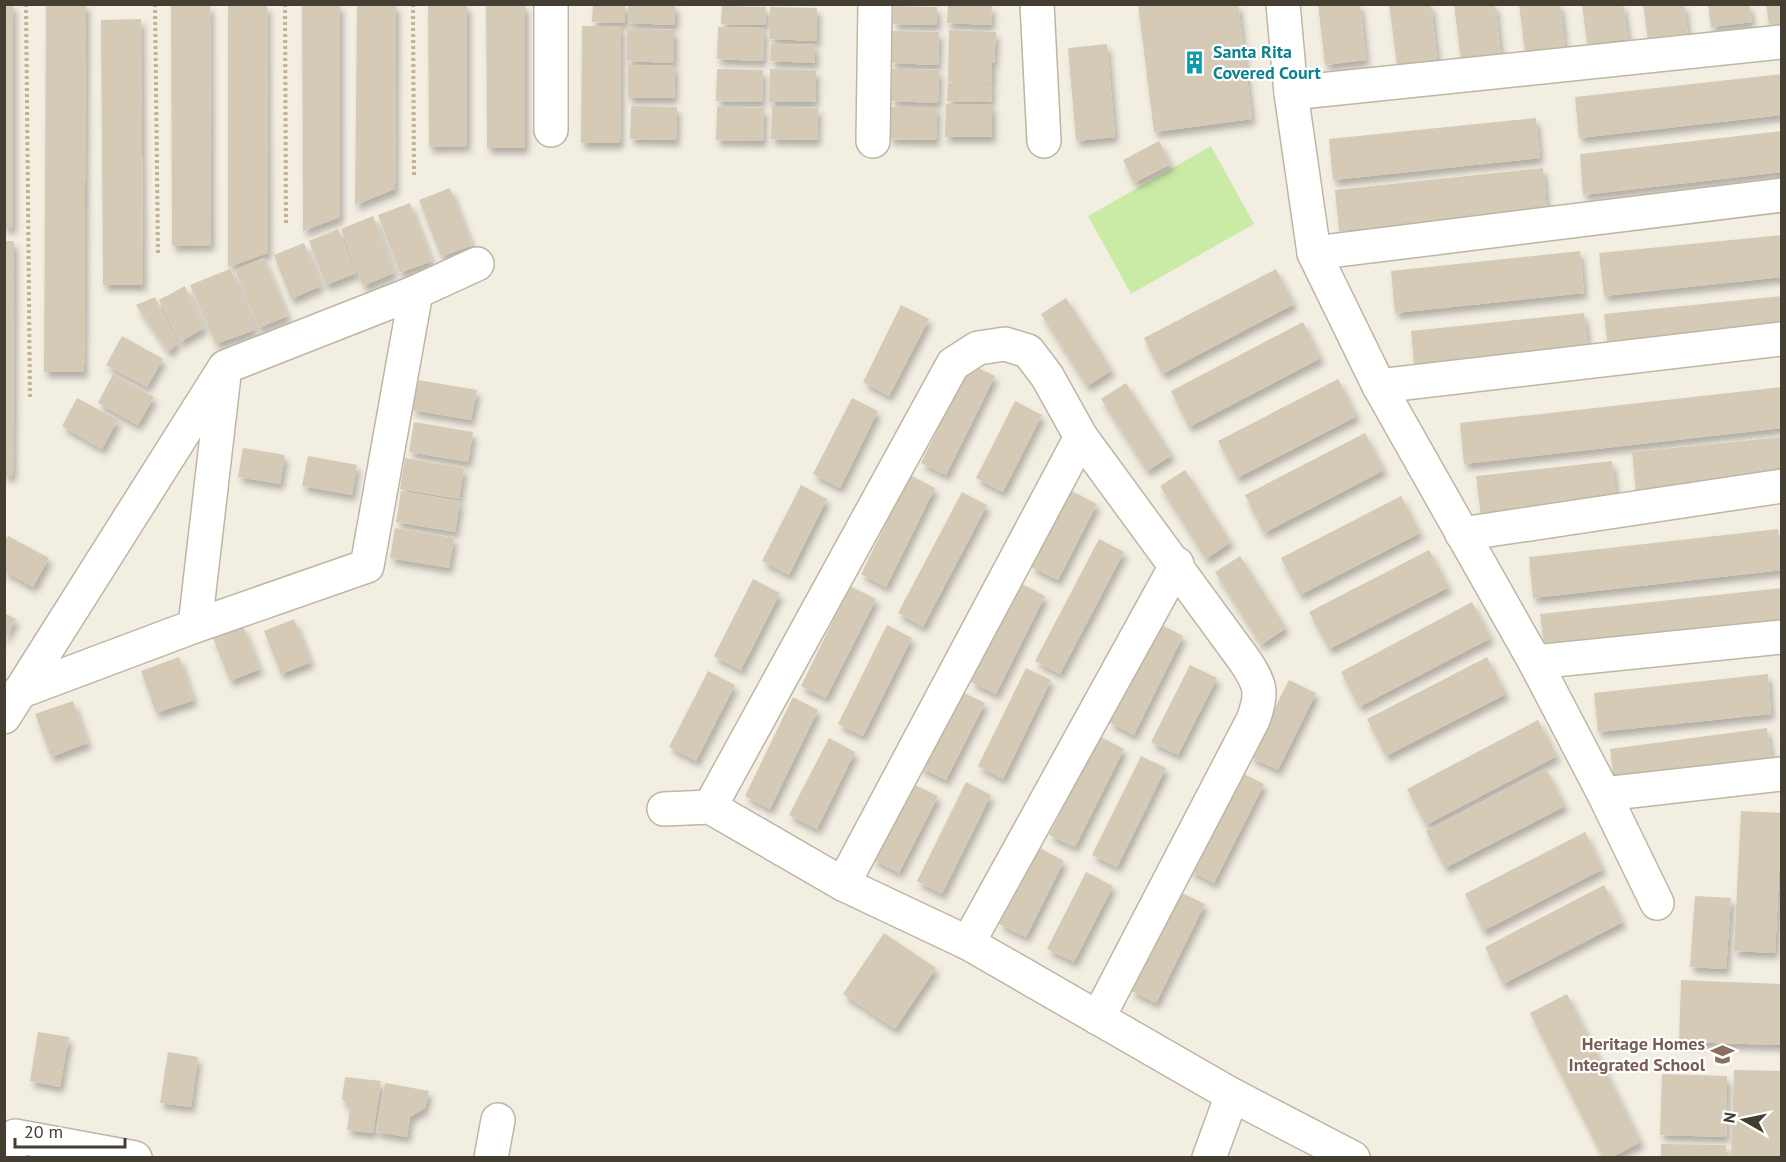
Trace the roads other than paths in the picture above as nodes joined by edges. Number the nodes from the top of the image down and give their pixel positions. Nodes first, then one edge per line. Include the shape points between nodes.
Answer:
1 (551, 4) edge
2 (875, 4) edge
3 (1037, 4) edge
4 (1282, 4) edge
5 (1782, 42) edge
6 (1291, 93) junction
7 (551, 130) dead end
8 (873, 141) dead end
9 (1044, 141) dead end
10 (1782, 195) edge
11 (1314, 253) junction
12 (477, 264) dead end
13 (416, 292) junction
14 (1782, 339) edge
15 (225, 367) junction
16 (1379, 386) junction
17 (1081, 437) junction
18 (1782, 486) edge
19 (1462, 534) junction
20 (1177, 564) junction
21 (195, 626) junction
22 (1782, 637) edge
23 (1535, 662) junction
24 (12, 704) edge
25 (1782, 774) edge
26 (1604, 794) junction
27 (710, 807) junction
28 (664, 809) dead end
29 (843, 884) junction
30 (1657, 903) dead end
31 (968, 943) junction
32 (1098, 1018) junction
33 (1232, 1095) junction
34 (498, 1120) dead end
35 (8, 1158) edge
36 (135, 1158) edge
37 (490, 1158) edge
38 (1209, 1158) edge
39 (1353, 1158) edge

1 - 7 street
2 - 8 street
3 - 9 street
4 - 6 street
5 - 6 street
6 - 11 street
10 - 11 street
11 - 16 street
12 - 13 street
13 - 15 street
13 - 21 street via 368,566
14 - 16 street
15 - 21 street
15 - 24 street
16 - 19 street
17 - 20 street
17 - 27 street via 1047,376 1028,351 1005,344 978,348 953,364
17 - 29 street
18 - 19 street
19 - 23 street
20 - 31 street
20 - 32 street via 1258,680 1261,700
21 - 24 street
22 - 23 street
23 - 26 street
25 - 26 street
26 - 30 street
27 - 28 street
27 - 29 street
29 - 31 street
31 - 32 street
32 - 33 street
33 - 38 street
33 - 39 street
34 - 37 street
35 - 36 street via 15,1136

